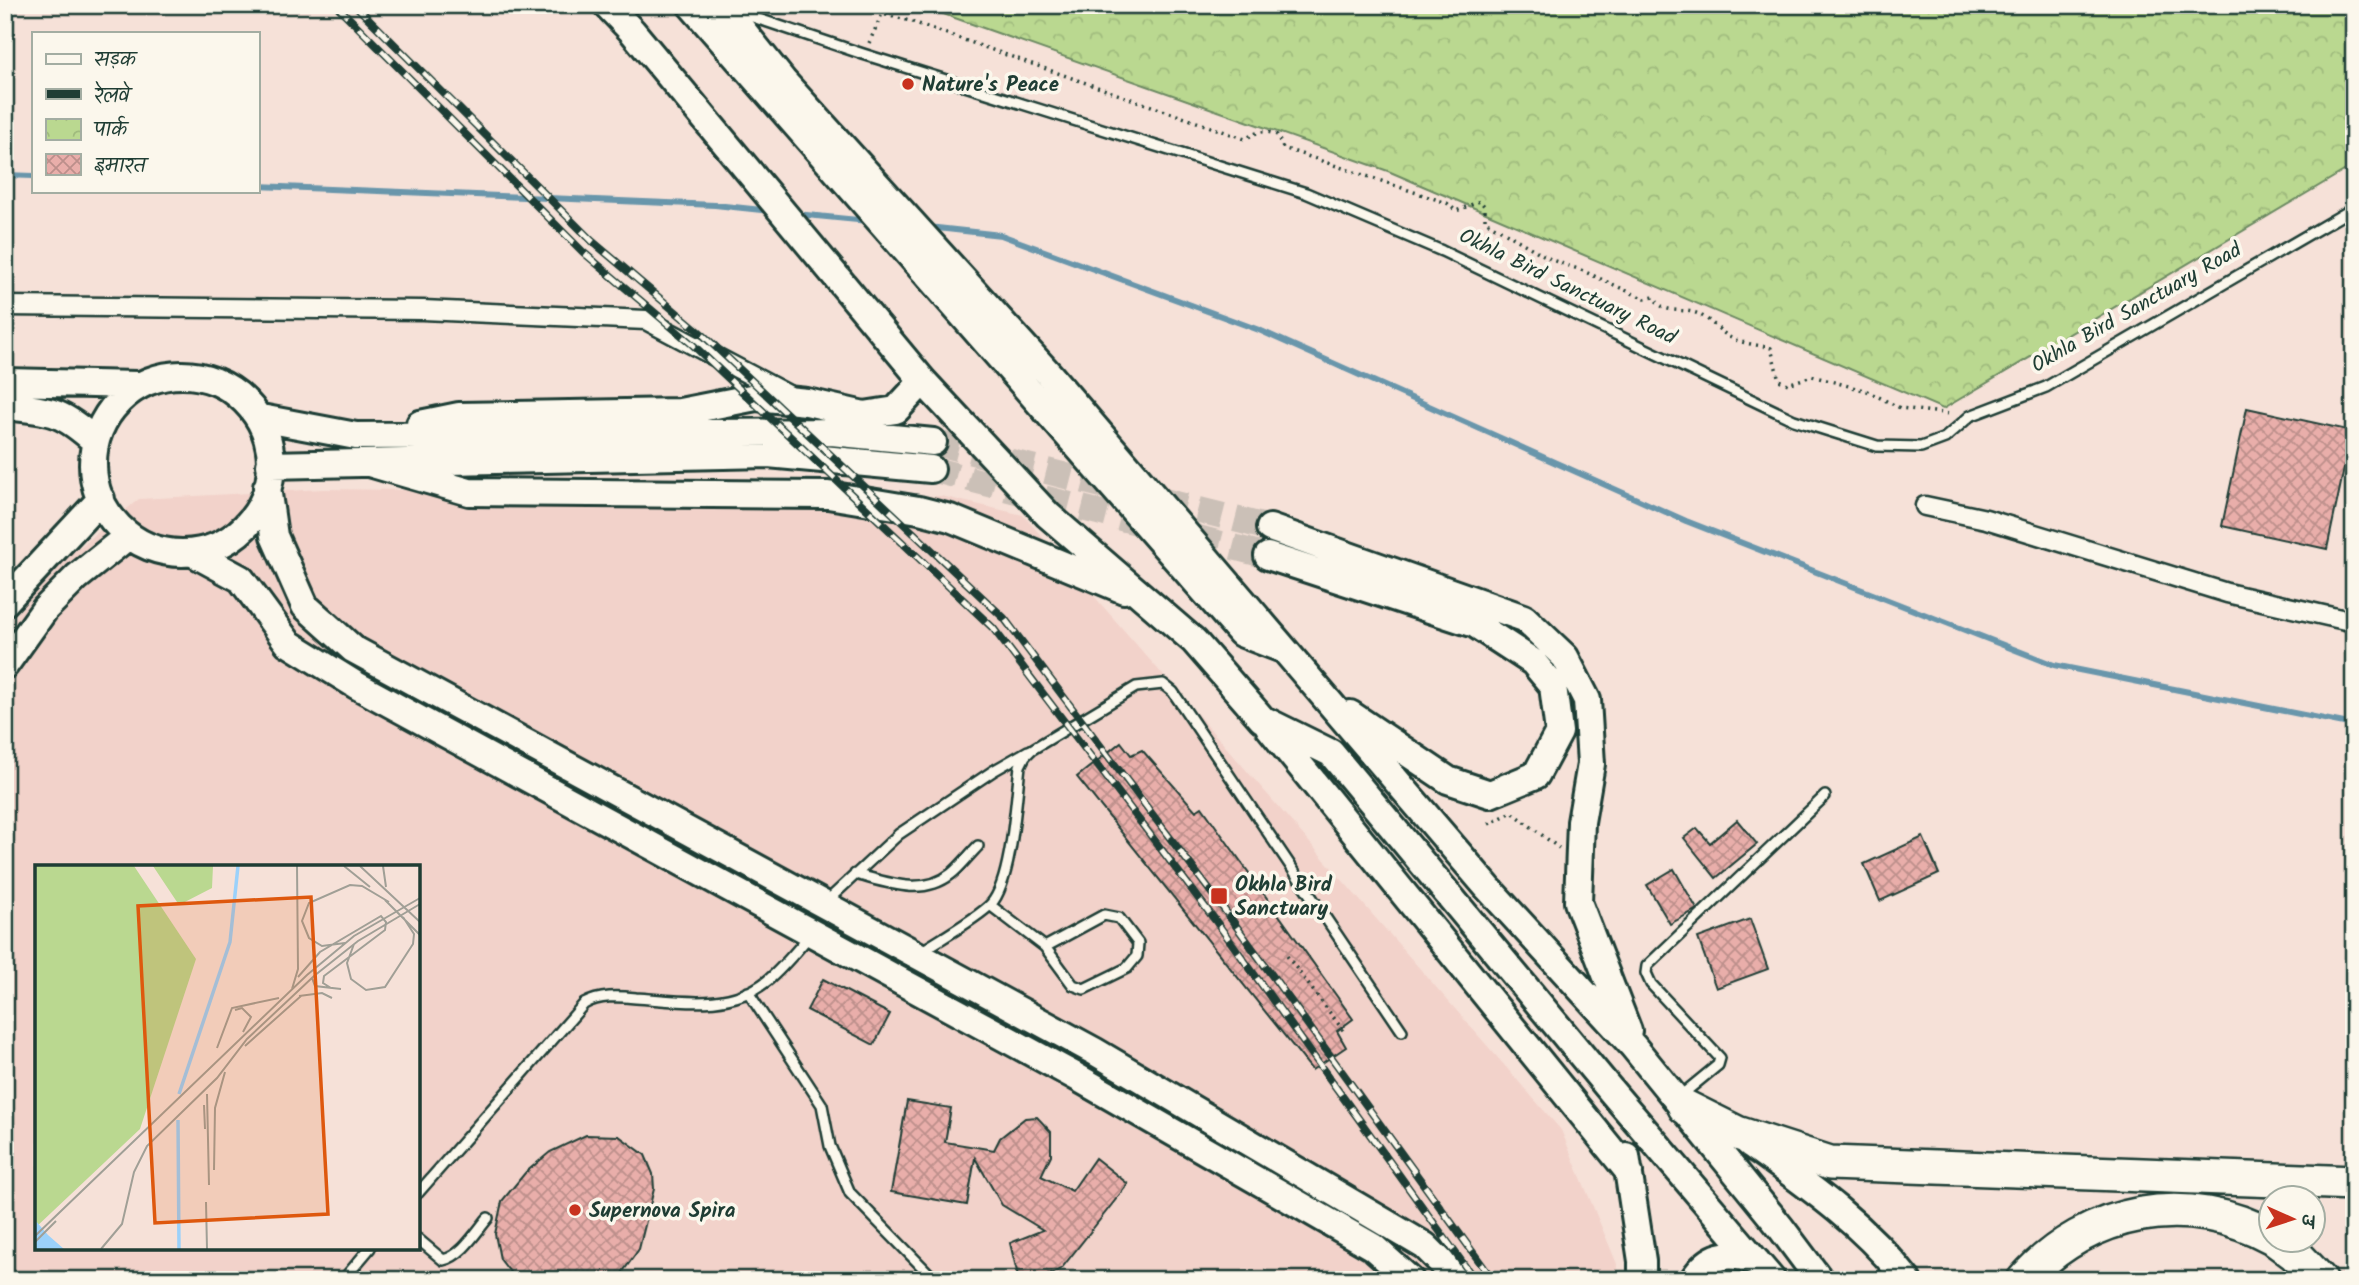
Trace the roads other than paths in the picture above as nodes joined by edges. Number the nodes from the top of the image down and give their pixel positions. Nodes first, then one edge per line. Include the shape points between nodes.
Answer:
1 (607, 5) edge
2 (691, 5) edge
3 (722, 6) edge
4 (776, 88) junction
5 (2354, 208) edge
6 (5, 306) edge
7 (923, 381) junction
8 (5, 382) edge
9 (137, 385) junction
10 (798, 401) junction
11 (5, 406) edge
12 (261, 418) junction
13 (356, 436) junction
14 (95, 440) junction
15 (933, 442) tunnel mouth
16 (369, 463) junction
17 (931, 469) tunnel mouth
18 (268, 476) junction
19 (101, 499) junction
20 (1925, 506) dead end
21 (1270, 528) tunnel mouth
22 (128, 536) junction
23 (195, 554) junction
24 (1268, 556) tunnel mouth
25 (1146, 599) junction
26 (5, 602) edge
27 (2354, 622) edge
28 (5, 665) edge
29 (1323, 695) junction
30 (1262, 719) junction
31 (1031, 750) junction
32 (1825, 796) dead end
33 (978, 846) dead end
34 (855, 874) junction
35 (823, 905) junction
36 (990, 905) junction
37 (812, 933) junction
38 (1045, 947) junction
39 (916, 956) junction
40 (748, 992) junction
41 (1402, 1031) dead end
42 (1633, 1046) junction
43 (1612, 1092) junction
44 (1681, 1102) junction
45 (1737, 1133) junction
46 (1629, 1172) junction
47 (2354, 1183) edge
48 (420, 1191) edge
49 (488, 1218) dead end
50 (2258, 1230) edge
51 (420, 1241) edge
52 (368, 1250) edge
53 (2295, 1254) edge
54 (1767, 1274) edge
55 (343, 1280) edge
56 (935, 1280) edge
57 (1410, 1280) edge
58 (1459, 1280) edge
59 (1642, 1280) edge
60 (1693, 1280) edge
61 (1820, 1280) edge
62 (1907, 1280) edge
63 (2024, 1280) edge
64 (2320, 1280) edge

1 - 7 main road
2 - 4 main road
3 - 4 main road
3 - 5 lane, Okhla Bird Sanctuary Road via 1306,193 1442,251 1794,420 1877,446 1922,447 1945,438 1970,416 2046,387
4 - 29 main road via 1036,379 1241,632 1285,650
6 - 10 street via 423,310 646,320
7 - 10 main road via 896,410 885,412 864,415
7 - 25 main road via 1048,515
8 - 9 main road
9 - 12 main road via 170,374 206,376 237,391
9 - 14 main road via 111,409
10 - 13 main road via 757,397 680,412 458,416
11 - 14 main road via 53,411 74,421
12 - 13 main road
12 - 18 main road
13 - 15 main road via 831,432
14 - 19 main road via 93,476
16 - 17 main road via 768,454
16 - 18 main road
16 - 25 main road via 469,492 828,495 919,510 950,518
18 - 23 main road via 255,519 229,542
18 - 35 main road via 274,536 305,606 353,649
19 - 22 main road
19 - 26 main road
20 - 27 street via 1986,519 2227,593
21 - 42 main road via 1524,618 1565,657 1587,700 1591,764 1581,822 1578,902
22 - 23 main road via 160,552
22 - 28 main road via 45,609
23 - 37 main road via 241,579 288,643 356,685
24 - 29 main road via 1475,624 1533,662 1553,686 1559,732 1536,775 1490,794 1448,780
25 - 30 main road via 1194,641
29 - 42 main road via 1488,888
30 - 43 main road via 1331,753
30 - 46 main road
31 - 34 lane via 900,834
31 - 36 lane via 1020,766 1004,878
31 - 41 lane via 1136,687 1163,684 1173,692
32 - 44 lane via 1647,966 1651,985 1720,1058
33 - 34 lane via 950,875 921,887
34 - 35 lane
35 - 39 main road
36 - 38 lane
36 - 39 lane
37 - 40 lane via 768,980
37 - 57 main road via 1075,1076 1373,1247
38 - 38 lane via 1104,915 1119,918 1138,943 1137,956 1126,968 1084,989 1073,985
39 - 58 main road via 1094,1051 1425,1246
40 - 48 lane via 703,1002 618,996 592,999
40 - 56 lane via 822,1105 830,1146 850,1193
42 - 44 main road
43 - 46 main road
43 - 54 main road
44 - 45 highway
44 - 61 main road
45 - 47 highway via 1830,1163
45 - 62 main road via 1824,1197 1887,1255
46 - 59 main road
49 - 51 lane via 450,1258 443,1259
50 - 63 highway via 2211,1213 2171,1210 2133,1214 2066,1241
52 - 55 lane
53 - 64 highway
54 - 60 main road via 1744,1256 1715,1257

